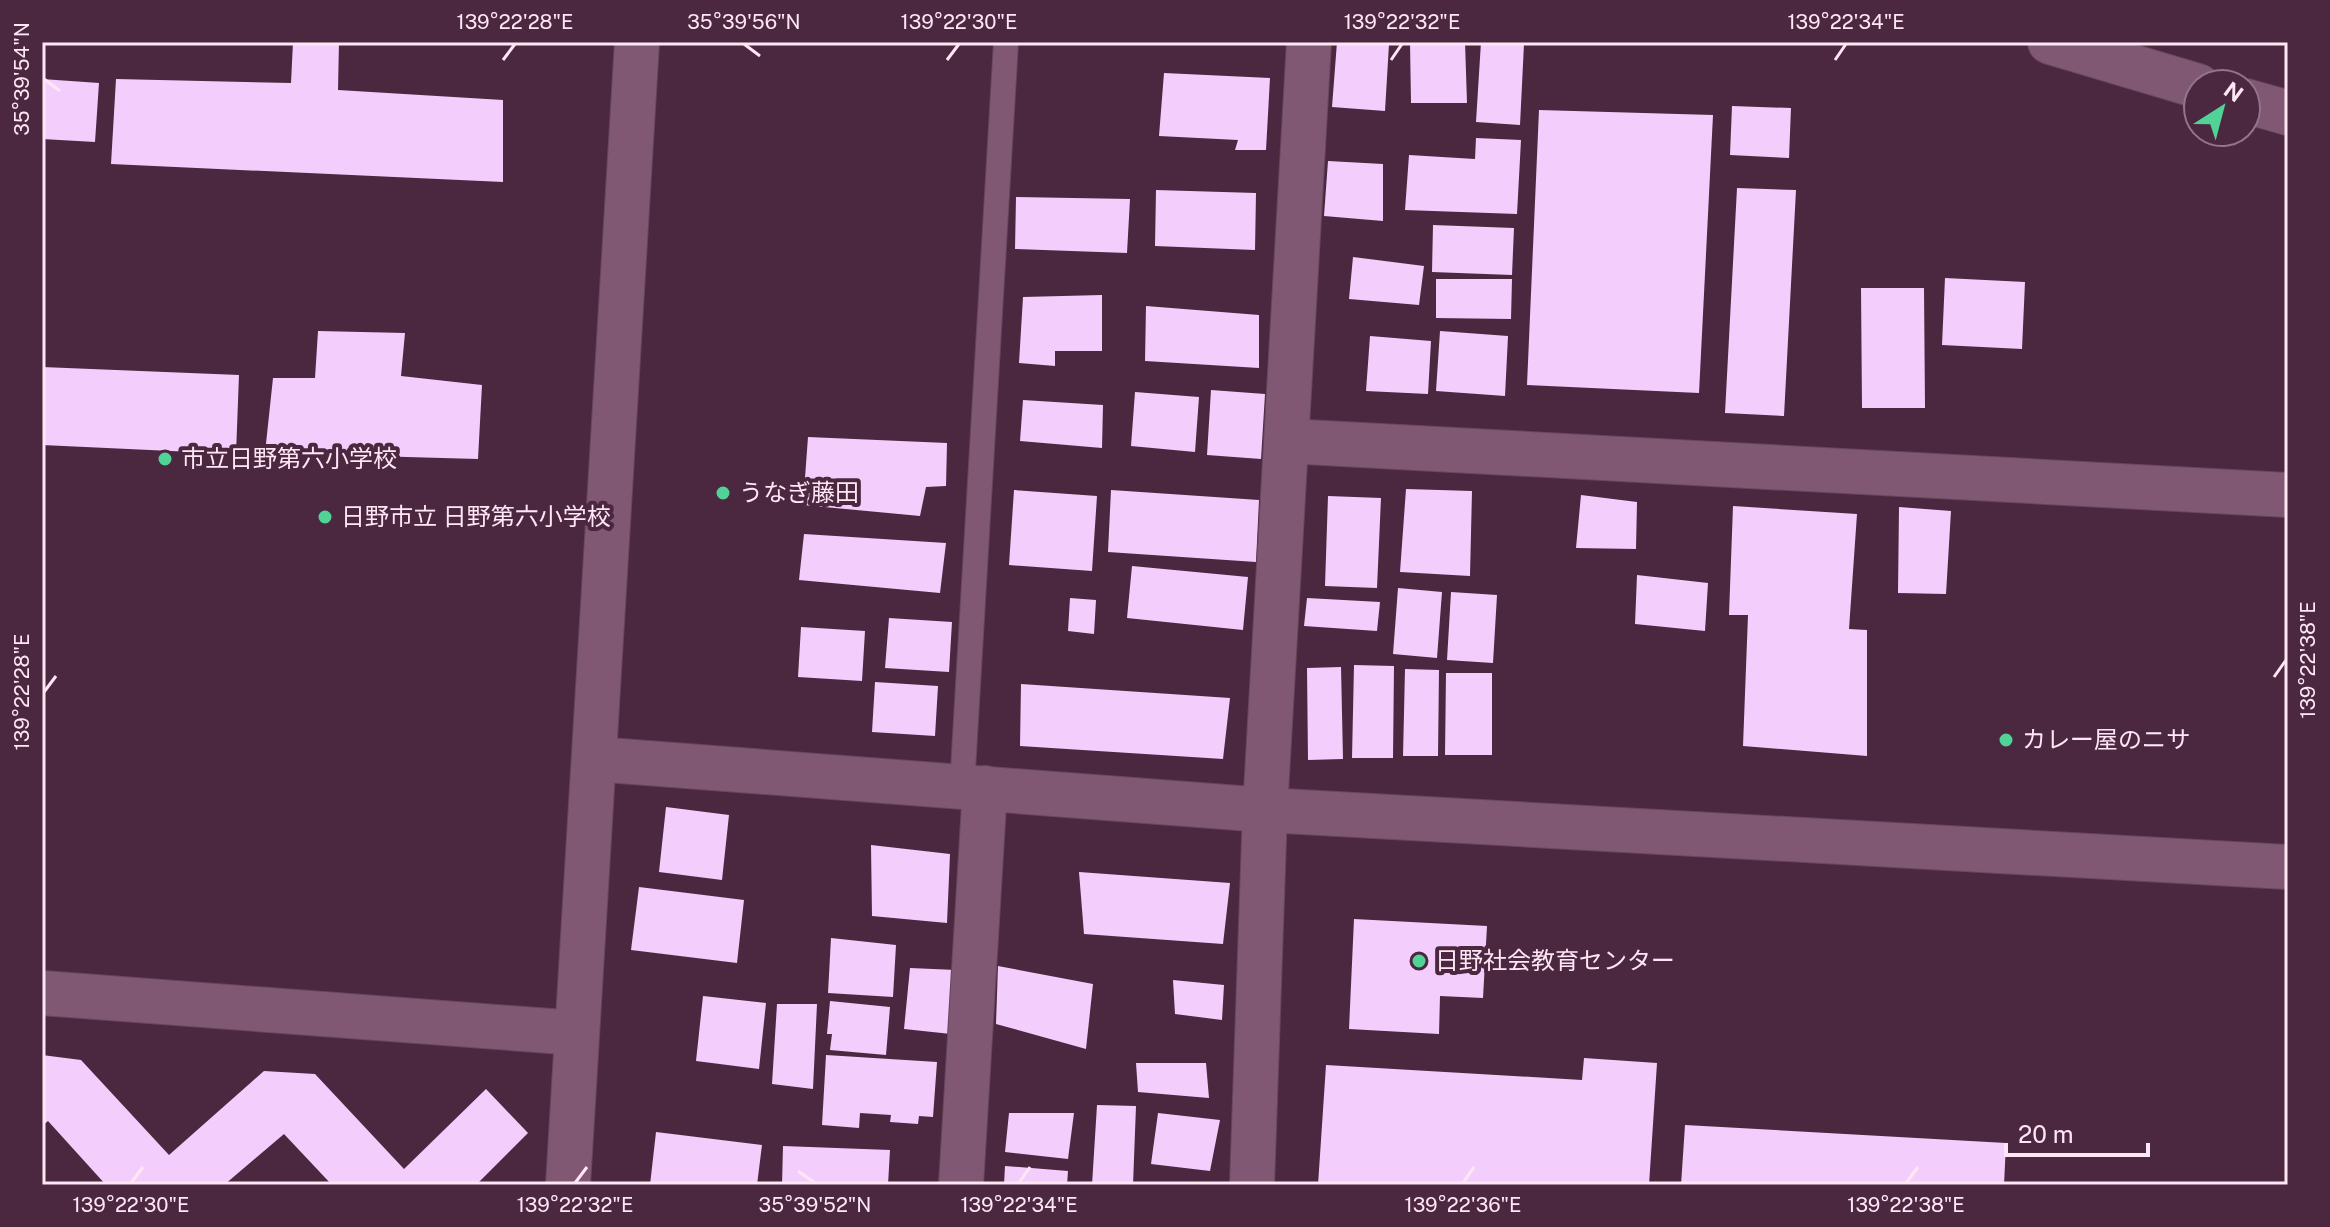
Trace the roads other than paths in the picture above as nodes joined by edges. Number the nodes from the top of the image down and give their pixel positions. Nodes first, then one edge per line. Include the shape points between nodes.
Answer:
1 (637, 42) edge
2 (1006, 42) edge
3 (1309, 42) edge
4 (2050, 42) edge
5 (2182, 81) edge
6 (2262, 106) edge
7 (2288, 113) edge
8 (1287, 441) junction
9 (2288, 495) edge
10 (594, 759) junction
11 (974, 788) junction
12 (1265, 810) junction
13 (2288, 867) edge
14 (42, 993) edge
15 (577, 1033) junction
16 (568, 1185) edge
17 (961, 1185) edge
18 (1252, 1185) edge

1 - 10 street
2 - 11 lane
3 - 8 street
4 - 5 street
6 - 7 street
8 - 9 street
8 - 12 street
10 - 11 street
10 - 15 street
11 - 12 street
11 - 17 street
12 - 13 street
12 - 18 street
14 - 15 street
15 - 16 street

